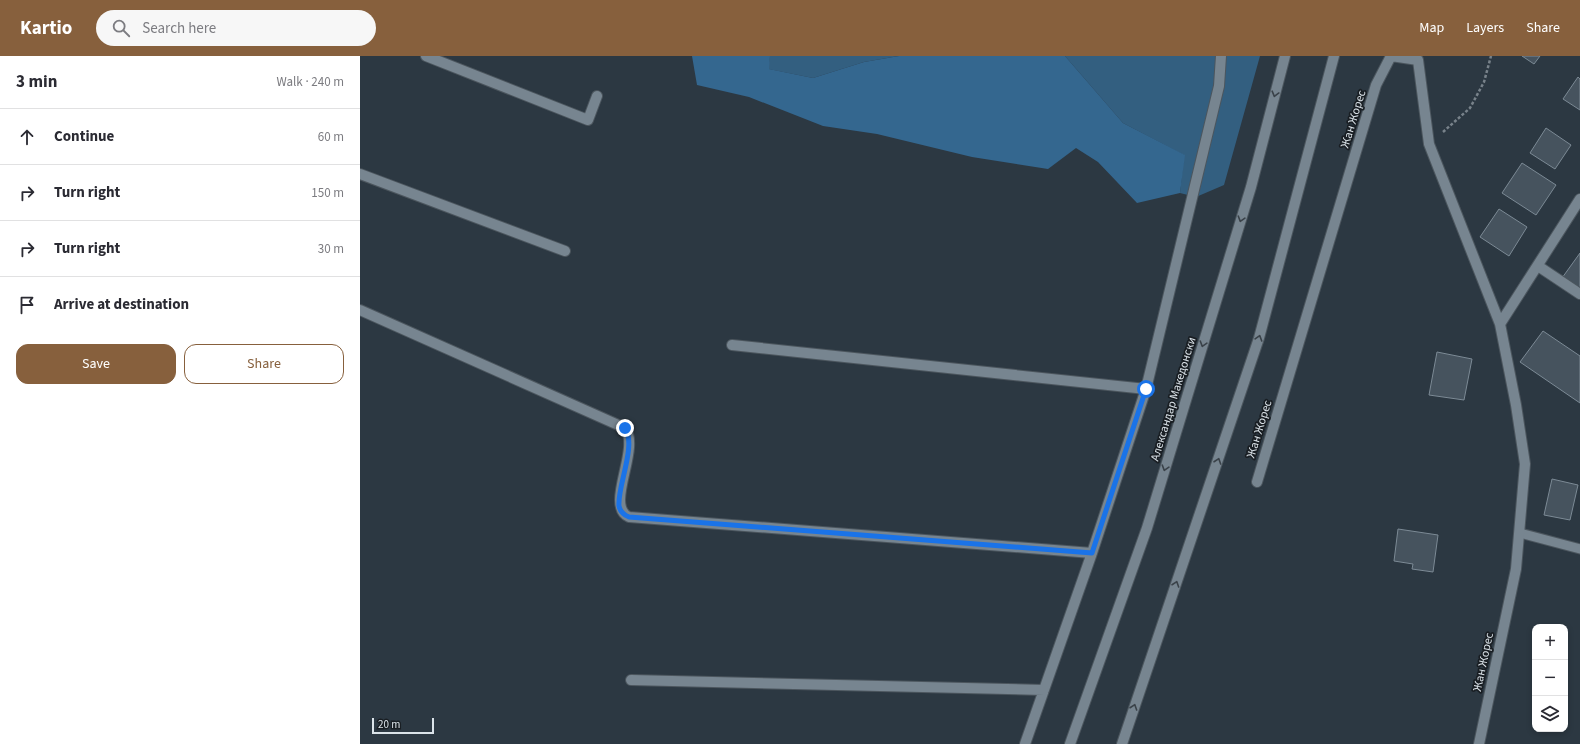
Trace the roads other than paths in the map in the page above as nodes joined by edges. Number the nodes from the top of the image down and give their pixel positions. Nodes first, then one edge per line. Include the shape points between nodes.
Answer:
1 (426, 56) edge
2 (1221, 56) edge
3 (1285, 56) edge
4 (1334, 56) edge
5 (597, 96) dead end
6 (360, 174) edge
7 (1580, 199) edge
8 (565, 251) dead end
9 (1538, 266) junction
10 (1580, 294) edge
11 (360, 310) edge
12 (1500, 324) junction
13 (732, 345) dead end
14 (1146, 389) junction
15 (1257, 482) dead end
16 (1520, 534) junction
17 (1580, 549) edge
18 (1092, 553) junction
19 (631, 680) dead end
20 (1044, 690) junction
21 (1025, 744) edge
22 (1070, 744) edge
23 (1122, 744) edge
24 (1479, 744) edge

1 - 5 street via 588,120
2 - 14 street via 1219,86
3 -> 22 street, Александар Македонски via 1251,187 1147,528
23 -> 4 street via 1259,338
6 - 8 street
7 - 9 street
9 - 10 street
9 - 12 street
11 - 18 street via 625,428 628,435 627,462 619,505 623,513 629,517
12 - 15 street, Жан Жорес via 1429,144 1418,60 1391,56 1376,85
12 - 16 street, Жан Жорес via 1525,464
13 - 14 street
14 - 18 street
16 - 17 lane
16 - 24 street, Жан Жорес via 1516,569
18 - 20 street
19 - 20 street
20 - 21 street

